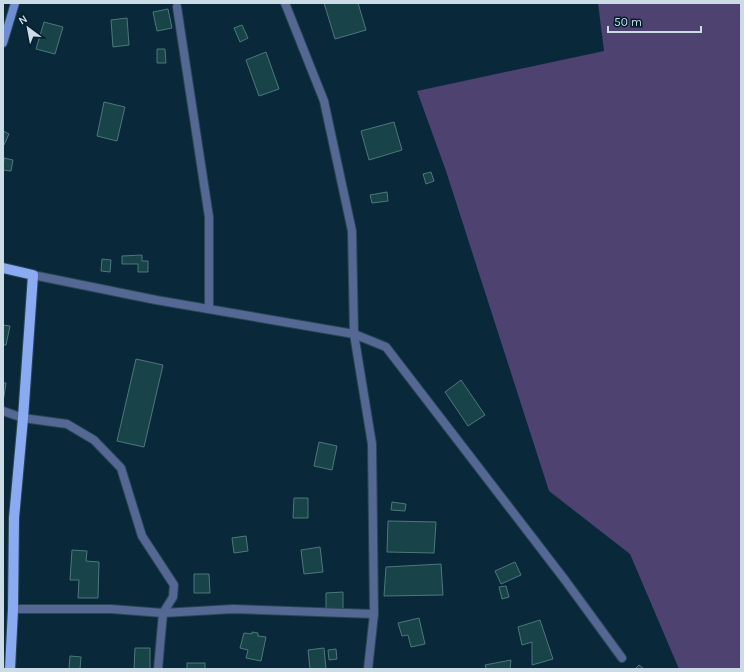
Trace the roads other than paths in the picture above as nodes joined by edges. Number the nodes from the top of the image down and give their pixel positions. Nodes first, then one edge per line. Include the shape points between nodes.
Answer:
1 (15, 3) edge
2 (284, 3) edge
3 (177, 7) dead end
4 (3, 43) edge
5 (3, 268) edge
6 (33, 275) junction
7 (209, 309) junction
8 (354, 334) junction
9 (3, 411) edge
10 (23, 418) junction
11 (13, 609) junction
12 (163, 613) junction
13 (374, 614) junction
14 (622, 658) dead end
15 (7, 664) edge
16 (158, 669) edge
17 (368, 669) edge

1 - 4 main road
2 - 8 street via 324,101 350,224
3 - 7 street via 209,217
5 - 6 main road
6 - 7 street
6 - 10 main road
7 - 8 street
8 - 13 street via 372,444
8 - 14 street via 386,347
9 - 10 street
10 - 11 main road via 14,518
10 - 12 street via 67,424 94,440 121,468 142,536 174,585 174,597
11 - 12 street via 112,609
11 - 15 main road
12 - 13 street via 233,609
12 - 16 street
13 - 17 street

